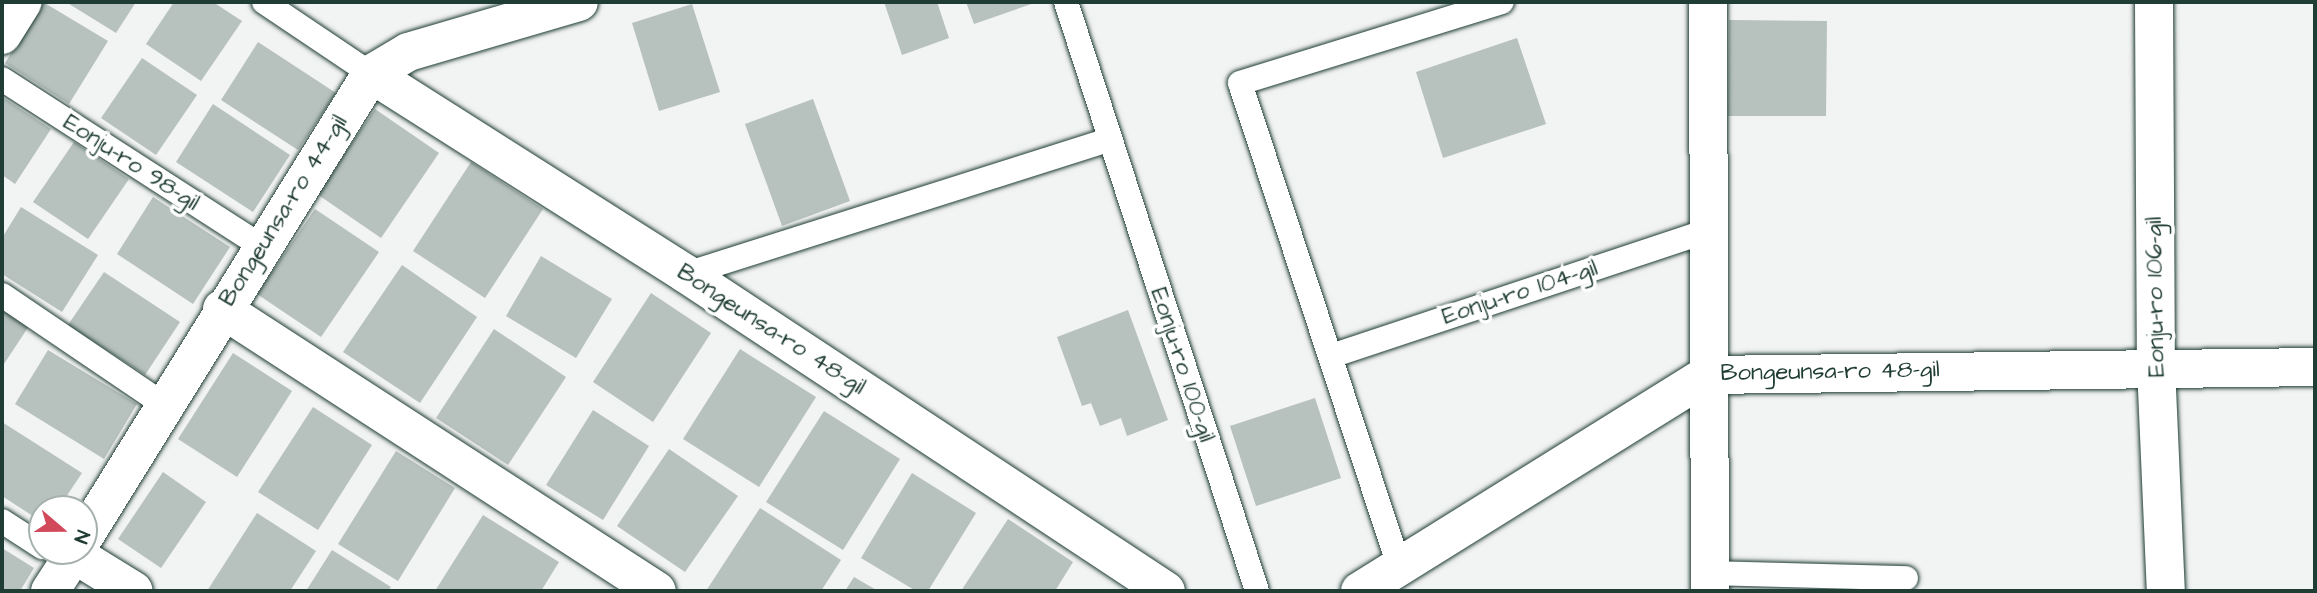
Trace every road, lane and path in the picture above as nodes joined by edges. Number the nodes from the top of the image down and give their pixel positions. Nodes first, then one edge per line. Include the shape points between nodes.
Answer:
1 (264, 2) edge
2 (579, 2) edge
3 (1066, 2) edge
4 (1502, 2) edge
5 (1708, 2) edge
6 (2154, 2) edge
7 (371, 74) junction
8 (2, 79) edge
9 (1108, 139) junction
10 (1710, 230) junction
11 (261, 246) junction
12 (686, 274) junction
13 (2, 295) edge
14 (222, 309) junction
15 (1331, 356) junction
16 (2156, 366) junction
17 (2315, 367) edge
18 (1707, 375) junction
19 (163, 404) junction
20 (98, 503) edge
21 (2, 521) edge
22 (28, 536) edge
23 (81, 565) edge
24 (1399, 566) junction
25 (1906, 578) dead end
26 (1710, 582) edge
27 (134, 591) edge
28 (657, 591) edge
29 (1166, 591) edge
30 (1257, 591) edge
31 (1360, 591) edge
32 (2166, 591) edge

1 - 7 lane
2 - 7 street, Bongeunsa-ro 44-gil via 408,52
3 - 9 lane, Eonju-ro 100-gil
4 - 15 lane via 1240,83
5 - 10 street
6 - 16 street, Eonju-ro 106-gil
7 - 11 street, Bongeunsa-ro 44-gil
7 - 12 street, Bongeunsa-ro 48-gil
8 - 11 lane, Eonju-ro 98-gil
9 - 12 lane
9 - 30 lane, Eonju-ro 100-gil
10 - 15 lane, Eonju-ro 104-gil
10 - 18 street
11 - 14 street, Bongeunsa-ro 44-gil
12 - 29 street, Bongeunsa-ro 48-gil
13 - 19 lane
14 - 19 street, Bongeunsa-ro 44-gil
14 - 28 street
15 - 24 lane
16 - 17 street, Bongeunsa-ro 48-gil
16 - 18 street, Bongeunsa-ro 48-gil
16 - 32 street, Eonju-ro 106-gil
18 - 24 street, Bongeunsa-ro 48-gil
18 - 26 street
19 - 20 street, Bongeunsa-ro 44-gil
21 - 22 lane
23 - 27 street
24 - 31 street, Bongeunsa-ro 48-gil
25 - 26 lane

